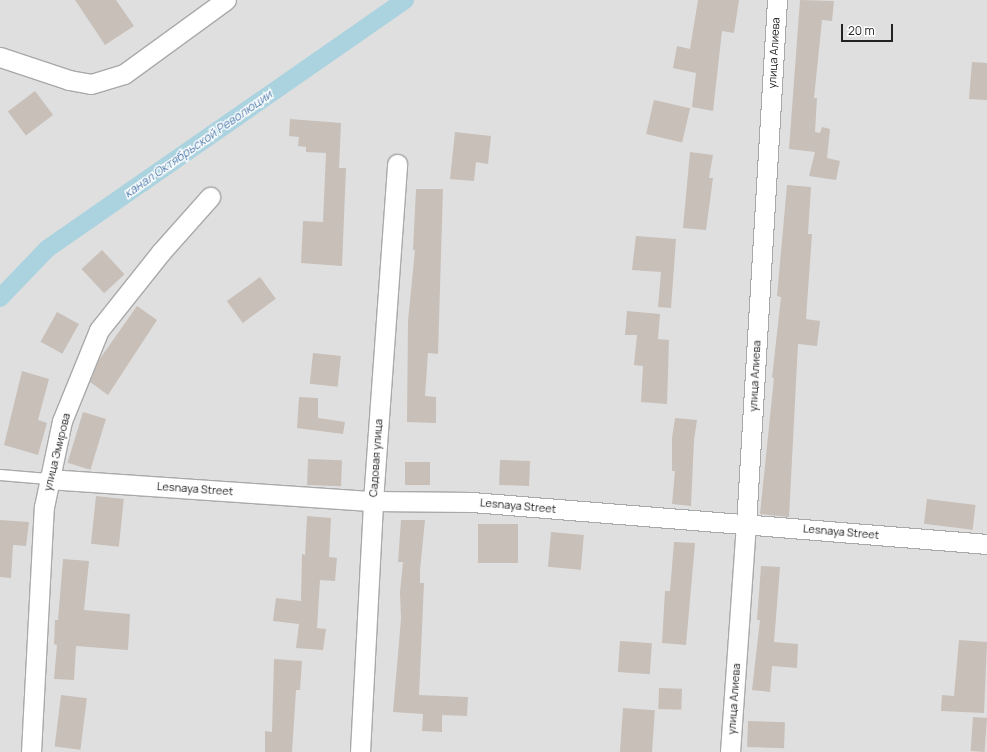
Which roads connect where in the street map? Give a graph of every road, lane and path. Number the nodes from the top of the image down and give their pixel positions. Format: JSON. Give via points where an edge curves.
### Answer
{"nodes":[{"id":1,"x":226,"y":0,"type":"edge"},
{"id":2,"x":777,"y":0,"type":"edge"},
{"id":3,"x":0,"y":57,"type":"edge"},
{"id":4,"x":397,"y":164,"type":"dead end"},
{"id":5,"x":210,"y":197,"type":"dead end"},
{"id":6,"x":0,"y":475,"type":"edge"},
{"id":7,"x":48,"y":479,"type":"junction"},
{"id":8,"x":373,"y":501,"type":"junction"},
{"id":9,"x":746,"y":525,"type":"junction"},
{"id":10,"x":987,"y":544,"type":"edge"},
{"id":11,"x":30,"y":752,"type":"edge"},
{"id":12,"x":360,"y":752,"type":"edge"},
{"id":13,"x":730,"y":752,"type":"edge"}],
"edges":[{"from":1,"to":3,"type":"street","via":[[124,74],[91,84],[69,80]]},
{"from":2,"to":9,"type":"street","name":"улица Алиева"},
{"from":4,"to":8,"type":"street","name":"Садовая улица"},
{"from":5,"to":7,"type":"street","name":"улица Эмирова","via":[[161,252],[99,330],[62,421]]},
{"from":6,"to":7,"type":"lane"},
{"from":7,"to":8,"type":"street","name":"Lesnaya Street"},
{"from":7,"to":11,"type":"street","name":"улица Эмирова","via":[[44,507]]},
{"from":8,"to":9,"type":"street","name":"Lesnaya Street","via":[[472,502]]},
{"from":8,"to":12,"type":"street","name":"Садовая улица"},
{"from":9,"to":10,"type":"street","name":"Lesnaya Street"},
{"from":9,"to":13,"type":"street","name":"улица Алиева"}]}
